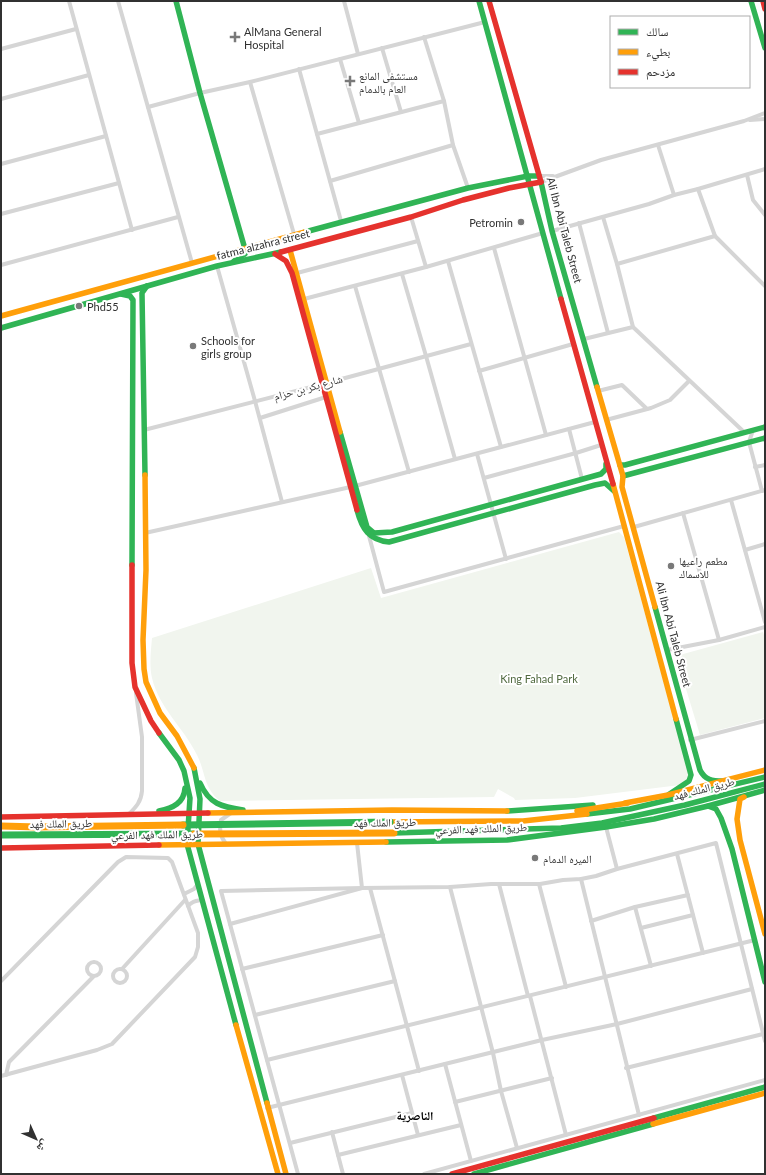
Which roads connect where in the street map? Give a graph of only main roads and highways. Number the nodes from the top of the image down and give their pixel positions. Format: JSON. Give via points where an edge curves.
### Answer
{"nodes":[{"id":1,"x":176,"y":1,"type":"edge"},
{"id":2,"x":479,"y":1,"type":"edge"},
{"id":3,"x":489,"y":1,"type":"edge"},
{"id":4,"x":751,"y":1,"type":"edge"},
{"id":5,"x":765,"y":48,"type":"edge"},
{"id":6,"x":528,"y":176,"type":"junction"},
{"id":7,"x":540,"y":179,"type":"junction"},
{"id":8,"x":530,"y":184,"type":"junction"},
{"id":9,"x":468,"y":188,"type":"junction"},
{"id":10,"x":463,"y":200,"type":"junction"},
{"id":11,"x":245,"y":249,"type":"junction"},
{"id":12,"x":290,"y":250,"type":"junction"},
{"id":13,"x":275,"y":254,"type":"junction"},
{"id":14,"x":231,"y":263,"type":"junction"},
{"id":15,"x":147,"y":286,"type":"junction"},
{"id":16,"x":121,"y":294,"type":"junction"},
{"id":17,"x":1,"y":316,"type":"edge"},
{"id":18,"x":1,"y":328,"type":"edge"},
{"id":19,"x":325,"y":383,"type":"junction"},
{"id":20,"x":765,"y":427,"type":"edge"},
{"id":21,"x":765,"y":438,"type":"edge"},
{"id":22,"x":606,"y":461,"type":"junction"},
{"id":23,"x":620,"y":465,"type":"junction"},
{"id":24,"x":623,"y":476,"type":"junction"},
{"id":25,"x":353,"y":486,"type":"junction"},
{"id":26,"x":615,"y":491,"type":"junction"},
{"id":27,"x":698,"y":766,"type":"junction"},
{"id":28,"x":690,"y":768,"type":"junction"},
{"id":29,"x":195,"y":770,"type":"junction"},
{"id":30,"x":765,"y":770,"type":"edge"},
{"id":31,"x":184,"y":771,"type":"junction"},
{"id":32,"x":765,"y":778,"type":"edge"},
{"id":33,"x":723,"y":781,"type":"junction"},
{"id":34,"x":765,"y":784,"type":"edge"},
{"id":35,"x":765,"y":790,"type":"edge"},
{"id":36,"x":749,"y":794,"type":"junction"},
{"id":37,"x":668,"y":795,"type":"junction"},
{"id":38,"x":628,"y":803,"type":"junction"},
{"id":39,"x":708,"y":806,"type":"junction"},
{"id":40,"x":659,"y":811,"type":"junction"},
{"id":41,"x":190,"y":813,"type":"junction"},
{"id":42,"x":257,"y":813,"type":"junction"},
{"id":43,"x":148,"y":814,"type":"junction"},
{"id":44,"x":200,"y":814,"type":"junction"},
{"id":45,"x":1,"y":817,"type":"edge"},
{"id":46,"x":523,"y":821,"type":"junction"},
{"id":47,"x":1,"y":826,"type":"edge"},
{"id":48,"x":606,"y":827,"type":"junction"},
{"id":49,"x":497,"y":831,"type":"junction"},
{"id":50,"x":1,"y":835,"type":"edge"},
{"id":51,"x":187,"y":844,"type":"junction"},
{"id":52,"x":198,"y":844,"type":"junction"},
{"id":53,"x":1,"y":848,"type":"edge"},
{"id":54,"x":765,"y":934,"type":"edge"},
{"id":55,"x":765,"y":982,"type":"edge"},
{"id":56,"x":765,"y":1087,"type":"edge"},
{"id":57,"x":765,"y":1094,"type":"edge"},
{"id":58,"x":278,"y":1174,"type":"edge"},
{"id":59,"x":286,"y":1174,"type":"edge"},
{"id":60,"x":452,"y":1174,"type":"edge"},
{"id":61,"x":474,"y":1174,"type":"edge"}],
"edges":[{"from":1,"to":11,"type":"main road"},
{"from":2,"to":6,"type":"main road","name":"Ali Ibn Abi Taleb Street"},
{"from":3,"to":7,"type":"main road","name":"Ali Ibn Abi Taleb Street"},
{"from":4,"to":5,"type":"main road"},
{"from":6,"to":7,"type":"main road"},
{"from":6,"to":8,"type":"main road","name":"Ali Ibn Abi Taleb Street"},
{"from":6,"to":9,"type":"main road"},
{"from":7,"to":8,"type":"main road","name":"fatma alzahra street"},
{"from":7,"to":23,"type":"main road","name":"Ali Ibn Abi Taleb Street","via":[[552,231]]},
{"from":8,"to":10,"type":"main road","name":"fatma alzahra street"},
{"from":8,"to":22,"type":"main road","name":"Ali Ibn Abi Taleb Street"},
{"from":9,"to":10,"type":"main road","via":[[470,191]]},
{"from":9,"to":11,"type":"main road"},
{"from":10,"to":12,"type":"main road","name":"fatma alzahra street"},
{"from":11,"to":14,"type":"main road","via":[[245,254]]},
{"from":11,"to":17,"type":"main road"},
{"from":12,"to":13,"type":"main road","name":"fatma alzahra street"},
{"from":12,"to":19,"type":"main road"},
{"from":13,"to":14,"type":"main road","name":"fatma alzahra street"},
{"from":13,"to":19,"type":"main road","via":[[288,261]]},
{"from":14,"to":15,"type":"main road","name":"fatma alzahra street"},
{"from":15,"to":16,"type":"main road","name":"fatma alzahra street"},
{"from":15,"to":29,"type":"main road","via":[[142,294],[146,570],[144,669],[146,682],[160,713],[177,736]]},
{"from":16,"to":18,"type":"main road","name":"fatma alzahra street"},
{"from":16,"to":31,"type":"main road","via":[[130,296],[133,300],[132,663],[135,686],[151,721],[180,760]]},
{"from":19,"to":25,"type":"main road"},
{"from":19,"to":25,"type":"main road","via":[[326,397]]},
{"from":20,"to":23,"type":"main road"},
{"from":21,"to":24,"type":"main road"},
{"from":22,"to":25,"type":"main road","via":[[606,469],[600,474],[392,532],[374,533],[367,527]]},
{"from":22,"to":26,"type":"main road","name":"Ali Ibn Abi Taleb Street"},
{"from":23,"to":24,"type":"main road","name":"Ali Ibn Abi Taleb Street"},
{"from":24,"to":27,"type":"main road","name":"Ali Ibn Abi Taleb Street","via":[[622,487]]},
{"from":25,"to":26,"type":"main road","via":[[359,519],[369,536],[389,542],[605,483]]},
{"from":26,"to":28,"type":"main road","name":"Ali Ibn Abi Taleb Street"},
{"from":27,"to":28,"type":"main road","via":[[696,776],[693,776]]},
{"from":27,"to":33,"type":"main road","name":"Ali Ibn Abi Taleb Street","via":[[706,780]]},
{"from":28,"to":37,"type":"main road","via":[[690,781]]},
{"from":29,"to":42,"type":"main road","via":[[204,792],[216,804]]},
{"from":29,"to":44,"type":"main road"},
{"from":30,"to":33,"type":"main road","name":"طريق الملك فهد الفرعي"},
{"from":31,"to":41,"type":"main road","via":[[190,798]]},
{"from":31,"to":43,"type":"main road","via":[[186,792],[183,799],[171,809]]},
{"from":32,"to":46,"type":"main road","name":"طريق الملك فهد","via":[[630,808]]},
{"from":33,"to":37,"type":"main road","name":"طريق الملك فهد الفرعي"},
{"from":34,"to":40,"type":"main road","name":"طريق الملك فهد"},
{"from":35,"to":36,"type":"main road","name":"طريق الملك فهد الفرعي"},
{"from":36,"to":39,"type":"main road","name":"طريق الملك فهد الفرعي"},
{"from":36,"to":54,"type":"main road","via":[[740,799],[737,820]]},
{"from":37,"to":38,"type":"main road","name":"طريق الملك فهد الفرعي"},
{"from":38,"to":42,"type":"main road","name":"طريق الملك فهد الفرعي","via":[[501,811]]},
{"from":38,"to":46,"type":"main road"},
{"from":39,"to":48,"type":"main road","name":"طريق الملك فهد الفرعي"},
{"from":39,"to":55,"type":"main road","via":[[716,809],[732,849]]},
{"from":40,"to":48,"type":"main road"},
{"from":40,"to":49,"type":"main road","name":"طريق الملك فهد","via":[[602,823]]},
{"from":41,"to":43,"type":"main road","name":"طريق الملك فهد الفرعي"},
{"from":41,"to":44,"type":"main road","name":"طريق الملك فهد الفرعي"},
{"from":41,"to":51,"type":"main road"},
{"from":42,"to":44,"type":"main road","name":"طريق الملك فهد الفرعي"},
{"from":43,"to":45,"type":"main road","name":"طريق الملك فهد الفرعي"},
{"from":44,"to":52,"type":"main road"},
{"from":46,"to":47,"type":"main road","name":"طريق الملك فهد","bridge":true},
{"from":48,"to":49,"type":"main road","via":[[555,833]]},
{"from":48,"to":52,"type":"main road","name":"طريق الملك فهد الفرعي","via":[[508,840]]},
{"from":49,"to":50,"type":"main road","name":"طريق الملك فهد","bridge":true},
{"from":51,"to":52,"type":"main road","name":"طريق الملك فهد الفرعي"},
{"from":51,"to":53,"type":"main road","name":"طريق الملك فهد الفرعي"},
{"from":51,"to":58,"type":"main road"},
{"from":52,"to":59,"type":"main road"},
{"from":56,"to":60,"type":"main road"},
{"from":57,"to":61,"type":"main road"}]}
